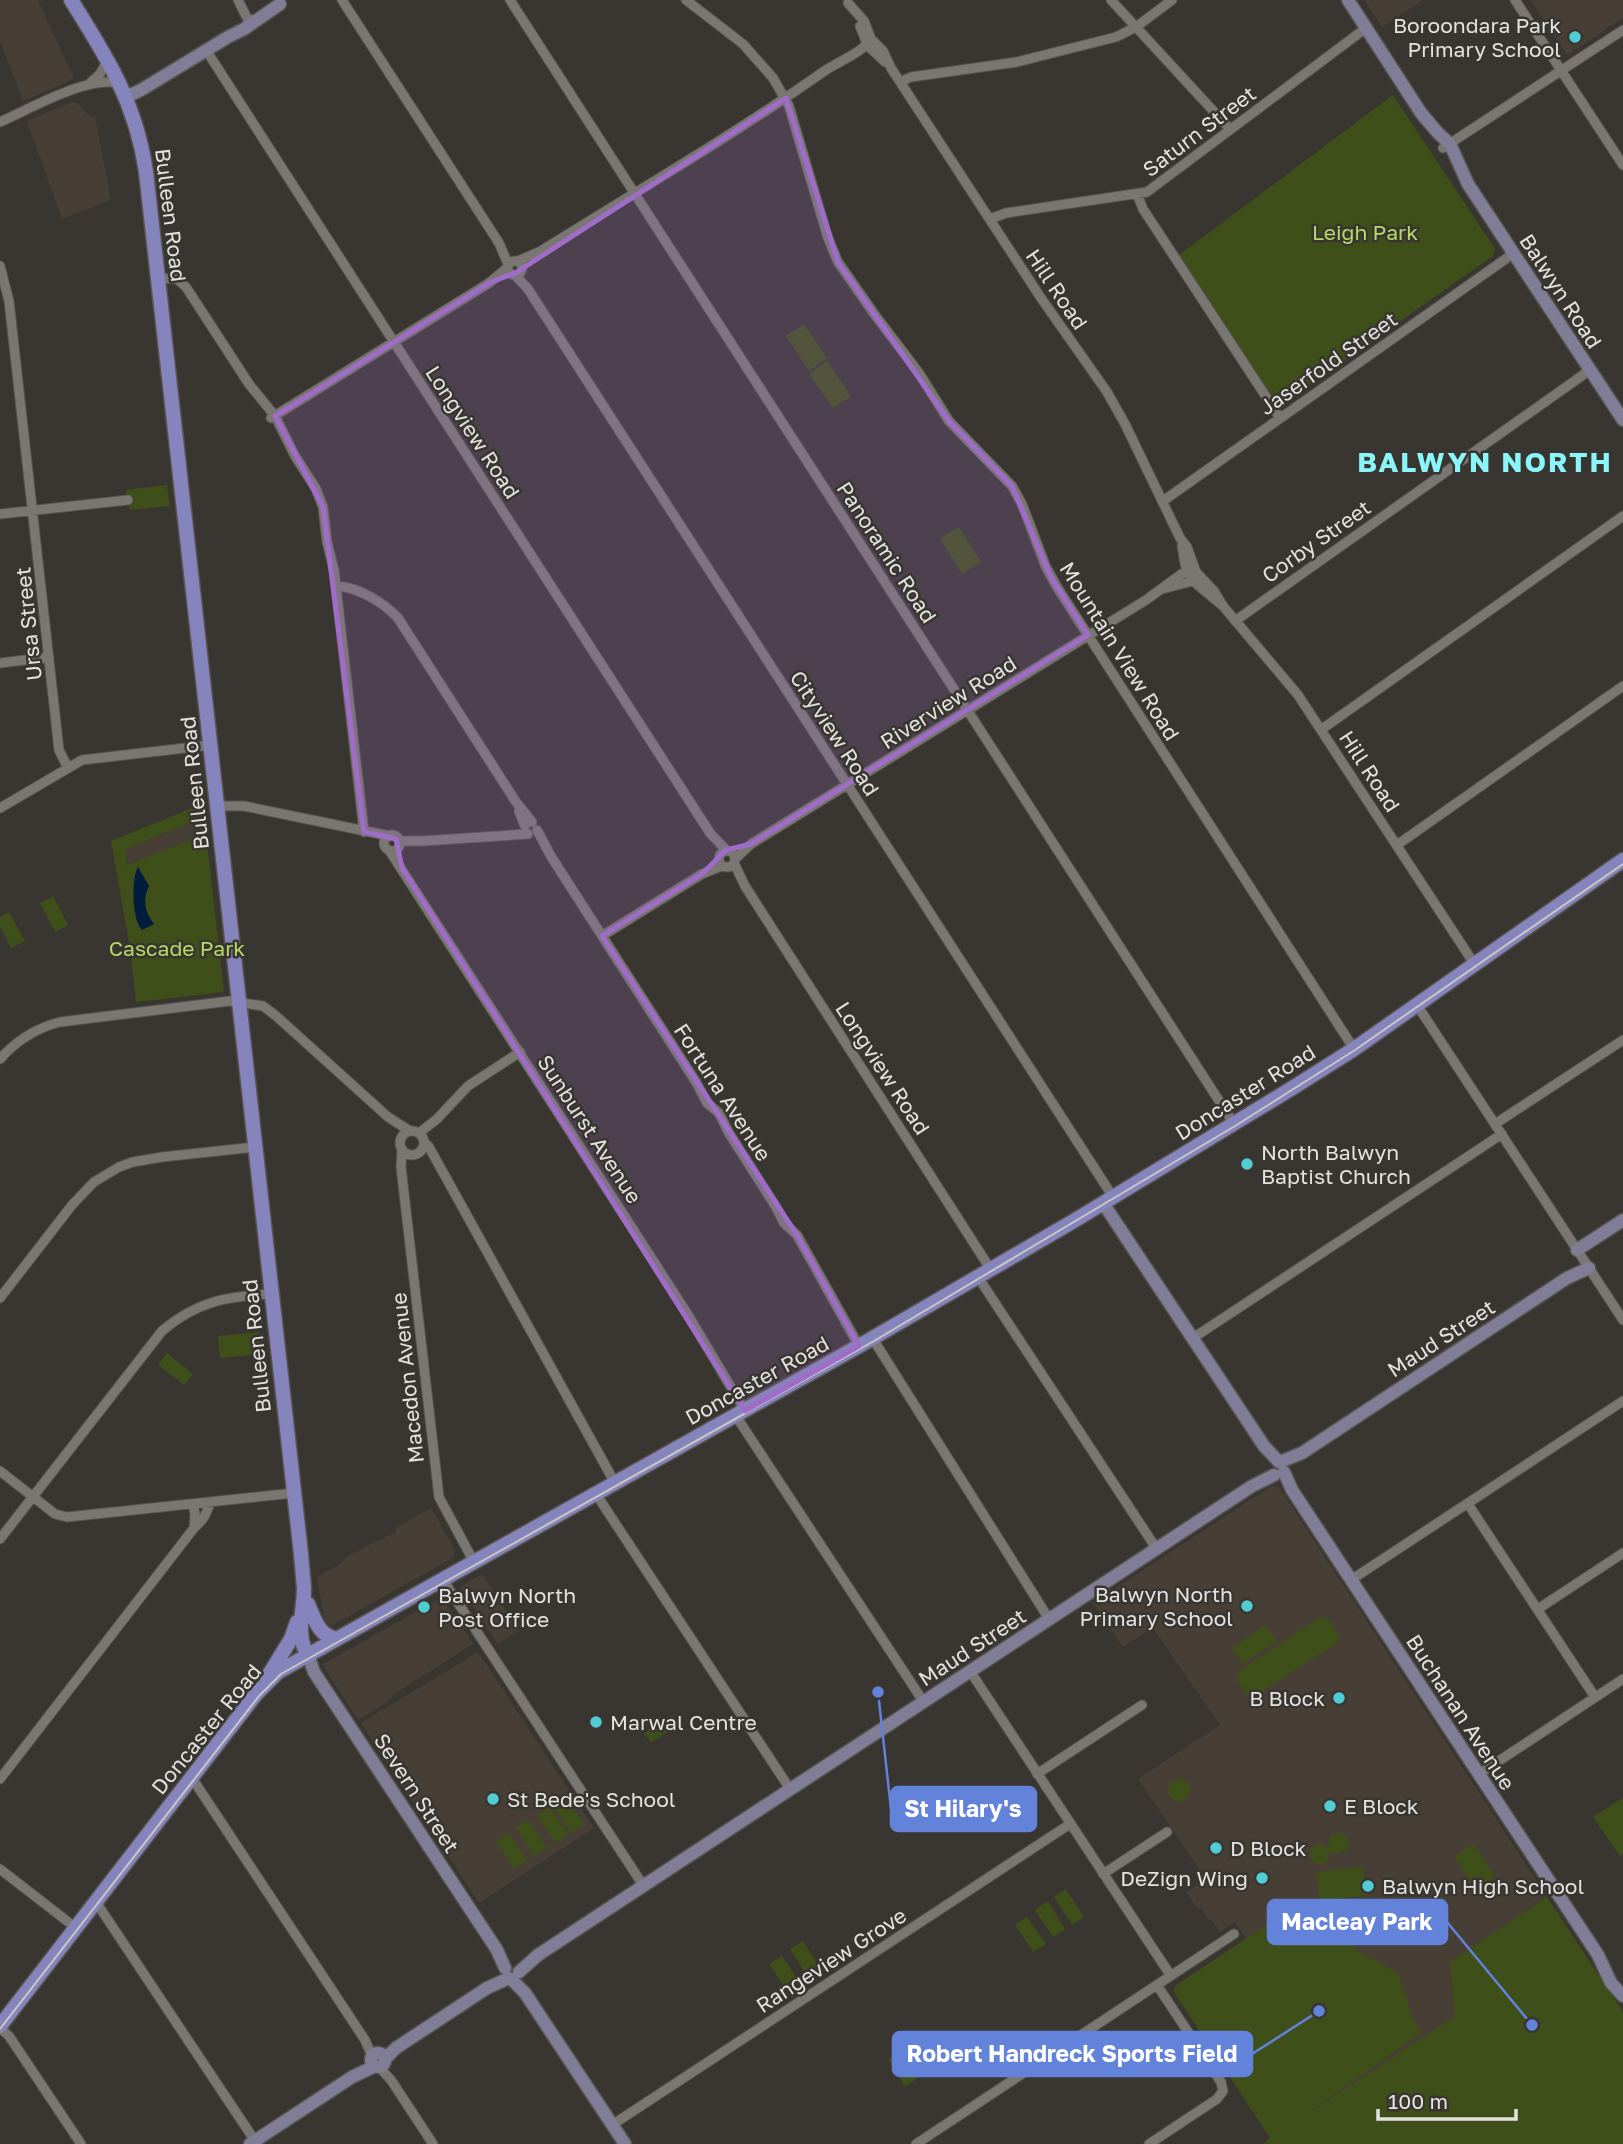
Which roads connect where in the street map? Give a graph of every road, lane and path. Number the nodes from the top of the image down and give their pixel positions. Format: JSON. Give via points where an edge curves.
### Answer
{"nodes":[{"id":1,"x":71,"y":0,"type":"edge"},
{"id":2,"x":239,"y":0,"type":"edge"},
{"id":3,"x":342,"y":0,"type":"edge"},
{"id":4,"x":510,"y":0,"type":"edge"},
{"id":5,"x":685,"y":0,"type":"edge"},
{"id":6,"x":1111,"y":0,"type":"edge"},
{"id":7,"x":1172,"y":0,"type":"edge"},
{"id":8,"x":1348,"y":0,"type":"edge"},
{"id":9,"x":1516,"y":0,"type":"edge"},
{"id":10,"x":847,"y":1,"type":"edge"},
{"id":11,"x":284,"y":2,"type":"edge"},
{"id":12,"x":251,"y":18,"type":"junction"},
{"id":13,"x":1136,"y":27,"type":"junction"},
{"id":14,"x":1366,"y":28,"type":"junction"},
{"id":15,"x":1623,"y":30,"type":"edge"},
{"id":16,"x":868,"y":41,"type":"junction"},
{"id":17,"x":206,"y":50,"type":"junction"},
{"id":18,"x":108,"y":60,"type":"junction"},
{"id":19,"x":1561,"y":71,"type":"junction"},
{"id":20,"x":900,"y":82,"type":"junction"},
{"id":21,"x":120,"y":83,"type":"junction"},
{"id":22,"x":89,"y":84,"type":"junction"},
{"id":23,"x":126,"y":97,"type":"junction"},
{"id":24,"x":786,"y":99,"type":"junction"},
{"id":25,"x":0,"y":122,"type":"edge"},
{"id":26,"x":1230,"y":129,"type":"junction"},
{"id":27,"x":1447,"y":146,"type":"junction"},
{"id":28,"x":1623,"y":165,"type":"edge"},
{"id":29,"x":635,"y":193,"type":"junction"},
{"id":30,"x":1138,"y":194,"type":"junction"},
{"id":31,"x":990,"y":219,"type":"junction"},
{"id":32,"x":1514,"y":253,"type":"junction"},
{"id":33,"x":0,"y":266,"type":"edge"},
{"id":34,"x":515,"y":268,"type":"junction"},
{"id":35,"x":158,"y":278,"type":"junction"},
{"id":36,"x":394,"y":342,"type":"junction"},
{"id":37,"x":1590,"y":370,"type":"junction"},
{"id":38,"x":272,"y":418,"type":"junction"},
{"id":39,"x":1280,"y":418,"type":"junction"},
{"id":40,"x":1623,"y":420,"type":"edge"},
{"id":41,"x":128,"y":500,"type":"dead end"},
{"id":42,"x":1163,"y":501,"type":"junction"},
{"id":43,"x":32,"y":511,"type":"junction"},
{"id":44,"x":0,"y":514,"type":"edge"},
{"id":45,"x":1623,"y":516,"type":"edge"},
{"id":46,"x":1192,"y":575,"type":"junction"},
{"id":47,"x":336,"y":586,"type":"junction"},
{"id":48,"x":1235,"y":621,"type":"junction"},
{"id":49,"x":1088,"y":635,"type":"junction"},
{"id":50,"x":49,"y":657,"type":"junction"},
{"id":51,"x":0,"y":663,"type":"edge"},
{"id":52,"x":1623,"y":686,"type":"edge"},
{"id":53,"x":967,"y":710,"type":"junction"},
{"id":54,"x":1321,"y":729,"type":"junction"},
{"id":55,"x":211,"y":745,"type":"junction"},
{"id":56,"x":68,"y":768,"type":"junction"},
{"id":57,"x":847,"y":784,"type":"junction"},
{"id":58,"x":218,"y":806,"type":"junction"},
{"id":59,"x":0,"y":808,"type":"edge"},
{"id":60,"x":530,"y":829,"type":"junction"},
{"id":61,"x":364,"y":832,"type":"junction"},
{"id":62,"x":393,"y":844,"type":"junction"},
{"id":63,"x":1397,"y":845,"type":"junction"},
{"id":64,"x":727,"y":859,"type":"junction"},
{"id":65,"x":1623,"y":860,"type":"edge"},
{"id":66,"x":602,"y":936,"type":"junction"},
{"id":67,"x":1475,"y":965,"type":"junction"},
{"id":68,"x":240,"y":1003,"type":"junction"},
{"id":69,"x":1417,"y":1005,"type":"junction"},
{"id":70,"x":1623,"y":1040,"type":"edge"},
{"id":71,"x":1354,"y":1049,"type":"junction"},
{"id":72,"x":520,"y":1052,"type":"junction"},
{"id":73,"x":0,"y":1059,"type":"edge"},
{"id":74,"x":388,"y":1117,"type":"junction"},
{"id":75,"x":1234,"y":1124,"type":"junction"},
{"id":76,"x":1495,"y":1124,"type":"junction"},
{"id":77,"x":1502,"y":1134,"type":"junction"},
{"id":78,"x":419,"y":1140,"type":"junction"},
{"id":79,"x":255,"y":1147,"type":"junction"},
{"id":80,"x":404,"y":1149,"type":"junction"},
{"id":81,"x":1108,"y":1200,"type":"junction"},
{"id":82,"x":1623,"y":1220,"type":"edge"},
{"id":83,"x":1577,"y":1250,"type":"junction"},
{"id":84,"x":1587,"y":1265,"type":"junction"},
{"id":85,"x":991,"y":1269,"type":"junction"},
{"id":86,"x":978,"y":1278,"type":"junction"},
{"id":87,"x":272,"y":1294,"type":"junction"},
{"id":88,"x":0,"y":1298,"type":"edge"},
{"id":89,"x":1623,"y":1320,"type":"edge"},
{"id":90,"x":1193,"y":1338,"type":"junction"},
{"id":91,"x":873,"y":1339,"type":"junction"},
{"id":92,"x":859,"y":1346,"type":"junction"},
{"id":93,"x":1623,"y":1401,"type":"edge"},
{"id":94,"x":740,"y":1413,"type":"junction"},
{"id":95,"x":1278,"y":1469,"type":"junction"},
{"id":96,"x":0,"y":1471,"type":"edge"},
{"id":97,"x":615,"y":1483,"type":"junction"},
{"id":98,"x":294,"y":1493,"type":"junction"},
{"id":99,"x":596,"y":1494,"type":"junction"},
{"id":100,"x":33,"y":1496,"type":"junction"},
{"id":101,"x":210,"y":1502,"type":"junction"},
{"id":102,"x":193,"y":1504,"type":"junction"},
{"id":103,"x":1468,"y":1504,"type":"junction"},
{"id":104,"x":194,"y":1528,"type":"junction"},
{"id":105,"x":0,"y":1539,"type":"edge"},
{"id":106,"x":1156,"y":1548,"type":"junction"},
{"id":107,"x":1623,"y":1553,"type":"edge"},
{"id":108,"x":474,"y":1562,"type":"junction"},
{"id":109,"x":443,"y":1580,"type":"junction"},
{"id":110,"x":1351,"y":1580,"type":"junction"},
{"id":111,"x":306,"y":1599,"type":"junction"},
{"id":112,"x":1538,"y":1609,"type":"junction"},
{"id":113,"x":1049,"y":1619,"type":"junction"},
{"id":114,"x":337,"y":1639,"type":"junction"},
{"id":115,"x":308,"y":1655,"type":"junction"},
{"id":116,"x":970,"y":1671,"type":"junction"},
{"id":117,"x":1623,"y":1679,"type":"edge"},
{"id":118,"x":256,"y":1694,"type":"junction"},
{"id":119,"x":1595,"y":1697,"type":"junction"},
{"id":120,"x":923,"y":1702,"type":"junction"},
{"id":121,"x":1142,"y":1705,"type":"dead end"},
{"id":122,"x":1037,"y":1774,"type":"junction"},
{"id":123,"x":1479,"y":1774,"type":"junction"},
{"id":124,"x":192,"y":1778,"type":"junction"},
{"id":125,"x":0,"y":1779,"type":"edge"},
{"id":126,"x":790,"y":1789,"type":"junction"},
{"id":127,"x":1070,"y":1824,"type":"junction"},
{"id":128,"x":1167,"y":1832,"type":"dead end"},
{"id":129,"x":0,"y":1870,"type":"edge"},
{"id":130,"x":1103,"y":1874,"type":"junction"},
{"id":131,"x":643,"y":1885,"type":"junction"},
{"id":132,"x":96,"y":1902,"type":"junction"},
{"id":133,"x":76,"y":1928,"type":"junction"},
{"id":134,"x":1234,"y":1934,"type":"dead end"},
{"id":135,"x":1598,"y":1955,"type":"junction"},
{"id":136,"x":511,"y":1971,"type":"junction"},
{"id":137,"x":1171,"y":1976,"type":"junction"},
{"id":138,"x":1157,"y":1985,"type":"junction"},
{"id":139,"x":1623,"y":1991,"type":"edge"},
{"id":140,"x":1623,"y":1996,"type":"edge"},
{"id":141,"x":0,"y":2027,"type":"edge"},
{"id":142,"x":378,"y":2059,"type":"junction"},
{"id":143,"x":612,"y":2125,"type":"junction"},
{"id":144,"x":254,"y":2143,"type":"edge"},
{"id":145,"x":81,"y":2144,"type":"edge"},
{"id":146,"x":433,"y":2144,"type":"edge"},
{"id":147,"x":625,"y":2144,"type":"edge"},
{"id":148,"x":916,"y":2144,"type":"edge"},
{"id":149,"x":1149,"y":2144,"type":"edge"}],
"edges":[{"from":1,"to":18,"type":"main road","name":"Bulleen Road"},
{"from":2,"to":12,"type":"street"},
{"from":3,"to":34,"type":"street","name":"Cityview Road"},
{"from":4,"to":29,"type":"street","name":"Panoramic Road"},
{"from":5,"to":24,"type":"street","name":"Mountain View Road","via":[[732,34],[759,61]]},
{"from":6,"to":13,"type":"street"},
{"from":7,"to":13,"type":"street"},
{"from":8,"to":14,"type":"street","name":"Balwyn Road"},
{"from":9,"to":19,"type":"street"},
{"from":10,"to":16,"type":"street","name":"Hill Road","via":[[864,21]]},
{"from":11,"to":12,"type":"street"},
{"from":12,"to":17,"type":"street"},
{"from":13,"to":20,"type":"street","via":[[1116,37],[1033,58]]},
{"from":13,"to":26,"type":"street"},
{"from":14,"to":26,"type":"street","name":"Saturn Street"},
{"from":14,"to":27,"type":"street","name":"Balwyn Road","via":[[1421,113],[1429,134]]},
{"from":15,"to":19,"type":"street"},
{"from":16,"to":20,"type":"street","name":"Hill Road","via":[[883,51]]},
{"from":16,"to":24,"type":"street"},
{"from":17,"to":23,"type":"street"},
{"from":17,"to":36,"type":"street","name":"Longview Road"},
{"from":18,"to":21,"type":"main road","name":"Bulleen Road"},
{"from":18,"to":22,"type":"street"},
{"from":19,"to":27,"type":"street"},
{"from":19,"to":28,"type":"street"},
{"from":20,"to":31,"type":"street","name":"Hill Road"},
{"from":21,"to":22,"type":"street"},
{"from":21,"to":23,"type":"main road","name":"Bulleen Road"},
{"from":22,"to":25,"type":"street"},
{"from":23,"to":35,"type":"main road","name":"Bulleen Road","via":[[143,153]]},
{"from":24,"to":29,"type":"street"},
{"from":24,"to":49,"type":"street","name":"Mountain View Road","via":[[838,262],[949,421],[1012,486],[1051,577]]},
{"from":26,"to":30,"type":"street","name":"Saturn Street"},
{"from":27,"to":32,"type":"street","name":"Balwyn Road","via":[[1451,168],[1468,184]]},
{"from":29,"to":34,"type":"street"},
{"from":29,"to":53,"type":"street","name":"Panoramic Road"},
{"from":30,"to":31,"type":"street","name":"Saturn Street","via":[[1006,212]]},
{"from":30,"to":39,"type":"street","via":[[1143,209]]},
{"from":31,"to":42,"type":"street","name":"Hill Road","via":[[1112,401]]},
{"from":32,"to":37,"type":"street","name":"Balwyn Road"},
{"from":32,"to":39,"type":"street","name":"Jaserfold Street"},
{"from":33,"to":43,"type":"street","name":"Ursa Street","via":[[9,301]]},
{"from":34,"to":36,"type":"street"},
{"from":34,"to":57,"type":"street","name":"Cityview Road"},
{"from":35,"to":38,"type":"street","via":[[183,283],[257,403]]},
{"from":35,"to":55,"type":"main road","name":"Bulleen Road"},
{"from":36,"to":38,"type":"street"},
{"from":36,"to":64,"type":"street","name":"Longview Road"},
{"from":37,"to":40,"type":"street","name":"Balwyn Road"},
{"from":37,"to":48,"type":"street","name":"Corby Street"},
{"from":38,"to":47,"type":"street","via":[[280,439],[321,501]]},
{"from":39,"to":42,"type":"street","name":"Jaserfold Street"},
{"from":41,"to":43,"type":"street"},
{"from":42,"to":46,"type":"street","name":"Hill Road","via":[[1186,547]]},
{"from":43,"to":44,"type":"street"},
{"from":43,"to":50,"type":"street","name":"Ursa Street"},
{"from":45,"to":54,"type":"street"},
{"from":46,"to":48,"type":"street","name":"Hill Road","via":[[1214,591]]},
{"from":46,"to":49,"type":"street","name":"Riverview Road"},
{"from":47,"to":60,"type":"street","name":"Fortuna Avenue","via":[[361,592],[398,618]]},
{"from":47,"to":61,"type":"street"},
{"from":48,"to":54,"type":"street","name":"Hill Road"},
{"from":49,"to":53,"type":"street","name":"Riverview Road"},
{"from":49,"to":71,"type":"street","name":"Mountain View Road"},
{"from":50,"to":51,"type":"street"},
{"from":50,"to":56,"type":"street","name":"Ursa Street","via":[[60,755]]},
{"from":52,"to":63,"type":"street"},
{"from":53,"to":57,"type":"street","name":"Riverview Road"},
{"from":53,"to":75,"type":"street","name":"Panoramic Road"},
{"from":54,"to":63,"type":"street","name":"Hill Road"},
{"from":55,"to":56,"type":"street","via":[[89,759]]},
{"from":55,"to":58,"type":"main road","name":"Bulleen Road"},
{"from":56,"to":59,"type":"street"},
{"from":57,"to":64,"type":"street","name":"Riverview Road"},
{"from":57,"to":81,"type":"street","name":"Cityview Road"},
{"from":58,"to":61,"type":"street","via":[[244,806]]},
{"from":58,"to":68,"type":"main road","name":"Bulleen Road"},
{"from":60,"to":62,"type":"street"},
{"from":60,"to":66,"type":"street","name":"Fortuna Avenue"},
{"from":61,"to":62,"type":"street"},
{"from":62,"to":72,"type":"street","name":"Sunburst Avenue","via":[[402,868]]},
{"from":63,"to":67,"type":"street","name":"Hill Road"},
{"from":64,"to":66,"type":"street","name":"Riverview Road"},
{"from":64,"to":85,"type":"street","name":"Longview Road"},
{"from":65,"to":67,"type":"main road","name":"Doncaster Road"},
{"from":66,"to":92,"type":"street","name":"Fortuna Avenue","via":[[784,1223],[797,1236]]},
{"from":67,"to":69,"type":"main road","name":"Doncaster Road"},
{"from":68,"to":73,"type":"street","name":"Macedon Avenue","via":[[60,1022],[34,1031]]},
{"from":68,"to":74,"type":"street","name":"Macedon Avenue","via":[[269,1010]]},
{"from":68,"to":79,"type":"main road","name":"Bulleen Road"},
{"from":69,"to":71,"type":"main road","name":"Doncaster Road"},
{"from":69,"to":76,"type":"street"},
{"from":70,"to":76,"type":"street"},
{"from":71,"to":75,"type":"main road","name":"Doncaster Road"},
{"from":72,"to":78,"type":"street","via":[[468,1086]]},
{"from":72,"to":94,"type":"street","name":"Sunburst Avenue","via":[[688,1315]]},
{"from":74,"to":78,"type":"street","name":"Macedon Avenue"},
{"from":74,"to":80,"type":"street","name":"Macedon Avenue"},
{"from":75,"to":81,"type":"main road","name":"Doncaster Road"},
{"from":76,"to":77,"type":"street"},
{"from":77,"to":83,"type":"street"},
{"from":77,"to":90,"type":"street"},
{"from":78,"to":80,"type":"street","via":[[416,1155]]},
{"from":78,"to":80,"type":"street","via":[[403,1134]]},
{"from":78,"to":97,"type":"street","via":[[429,1147]]},
{"from":79,"to":87,"type":"main road","name":"Bulleen Road"},
{"from":79,"to":88,"type":"street","via":[[146,1159],[105,1174],[72,1205]]},
{"from":80,"to":108,"type":"street","name":"Macedon Avenue","via":[[403,1181],[439,1497]]},
{"from":81,"to":85,"type":"main road","name":"Doncaster Road"},
{"from":81,"to":90,"type":"street","name":"Buchanan Avenue"},
{"from":82,"to":83,"type":"street"},
{"from":83,"to":84,"type":"street"},
{"from":84,"to":89,"type":"street"},
{"from":84,"to":95,"type":"street","name":"Maud Street"},
{"from":85,"to":86,"type":"main road","name":"Doncaster Road"},
{"from":86,"to":91,"type":"main road","name":"Doncaster Road"},
{"from":86,"to":106,"type":"street"},
{"from":87,"to":98,"type":"main road","name":"Bulleen Road"},
{"from":87,"to":100,"type":"street","via":[[212,1301],[173,1322]]},
{"from":90,"to":95,"type":"street","name":"Buchanan Avenue"},
{"from":91,"to":92,"type":"main road","name":"Doncaster Road"},
{"from":91,"to":113,"type":"street"},
{"from":92,"to":94,"type":"main road","name":"Doncaster Road"},
{"from":93,"to":103,"type":"street"},
{"from":94,"to":97,"type":"main road","name":"Doncaster Road"},
{"from":94,"to":120,"type":"street","name":"Sunburst Avenue"},
{"from":95,"to":106,"type":"street","name":"Maud Street"},
{"from":95,"to":110,"type":"street","name":"Buchanan Avenue"},
{"from":96,"to":100,"type":"street"},
{"from":97,"to":99,"type":"main road","name":"Doncaster Road"},
{"from":98,"to":101,"type":"street"},
{"from":98,"to":111,"type":"main road","name":"Bulleen Road"},
{"from":99,"to":108,"type":"main road","name":"Doncaster Road"},
{"from":99,"to":126,"type":"street"},
{"from":100,"to":102,"type":"street","via":[[55,1514],[67,1517]]},
{"from":100,"to":105,"type":"street"},
{"from":101,"to":102,"type":"street"},
{"from":101,"to":104,"type":"street","via":[[207,1515]]},
{"from":102,"to":104,"type":"street"},
{"from":103,"to":110,"type":"street"},
{"from":103,"to":112,"type":"street"},
{"from":104,"to":125,"type":"street"},
{"from":106,"to":113,"type":"street","name":"Maud Street"},
{"from":107,"to":112,"type":"street"},
{"from":108,"to":109,"type":"main road","name":"Doncaster Road"},
{"from":109,"to":114,"type":"main road","name":"Doncaster Road"},
{"from":109,"to":131,"type":"street"},
{"from":110,"to":123,"type":"street","name":"Buchanan Avenue"},
{"from":111,"to":114,"type":"main road","via":[[319,1629]]},
{"from":111,"to":115,"type":"main road","name":"Bulleen Road","via":[[301,1635]]},
{"from":111,"to":118,"type":"main road","via":[[292,1637]]},
{"from":112,"to":119,"type":"street"},
{"from":113,"to":116,"type":"street","name":"Maud Street"},
{"from":114,"to":115,"type":"main road","name":"Doncaster Road"},
{"from":115,"to":118,"type":"main road","name":"Doncaster Road","via":[[274,1675]]},
{"from":115,"to":136,"type":"street","name":"Severn Street","via":[[312,1669]]},
{"from":116,"to":120,"type":"street","name":"Maud Street"},
{"from":116,"to":122,"type":"street"},
{"from":117,"to":119,"type":"street"},
{"from":118,"to":124,"type":"main road","name":"Doncaster Road"},
{"from":119,"to":123,"type":"street"},
{"from":120,"to":126,"type":"street","name":"Maud Street"},
{"from":121,"to":122,"type":"street"},
{"from":122,"to":127,"type":"street"},
{"from":123,"to":135,"type":"street","name":"Buchanan Avenue"},
{"from":124,"to":132,"type":"main road","name":"Doncaster Road"},
{"from":124,"to":142,"type":"street"},
{"from":126,"to":131,"type":"street","name":"Maud Street"},
{"from":127,"to":130,"type":"street"},
{"from":127,"to":143,"type":"street","name":"Rangeview Grove"},
{"from":128,"to":130,"type":"street"},
{"from":129,"to":133,"type":"street"},
{"from":130,"to":137,"type":"street"},
{"from":131,"to":136,"type":"street","name":"Maud Street"},
{"from":132,"to":133,"type":"main road","name":"Doncaster Road"},
{"from":132,"to":144,"type":"street"},
{"from":133,"to":141,"type":"main road","name":"Doncaster Road"},
{"from":134,"to":137,"type":"street"},
{"from":135,"to":139,"type":"street","name":"Buchanan Avenue"},
{"from":135,"to":140,"type":"street","name":"Buchanan Avenue"},
{"from":136,"to":142,"type":"street","name":"Maud Street"},
{"from":136,"to":143,"type":"street","name":"Severn Street"},
{"from":137,"to":138,"type":"street"},
{"from":138,"to":148,"type":"street"},
{"from":138,"to":149,"type":"street","via":[[1223,2091]]},
{"from":141,"to":145,"type":"street"},
{"from":142,"to":144,"type":"street","name":"Maud Street"},
{"from":142,"to":146,"type":"street"},
{"from":143,"to":147,"type":"street","name":"Severn Street"}]}
